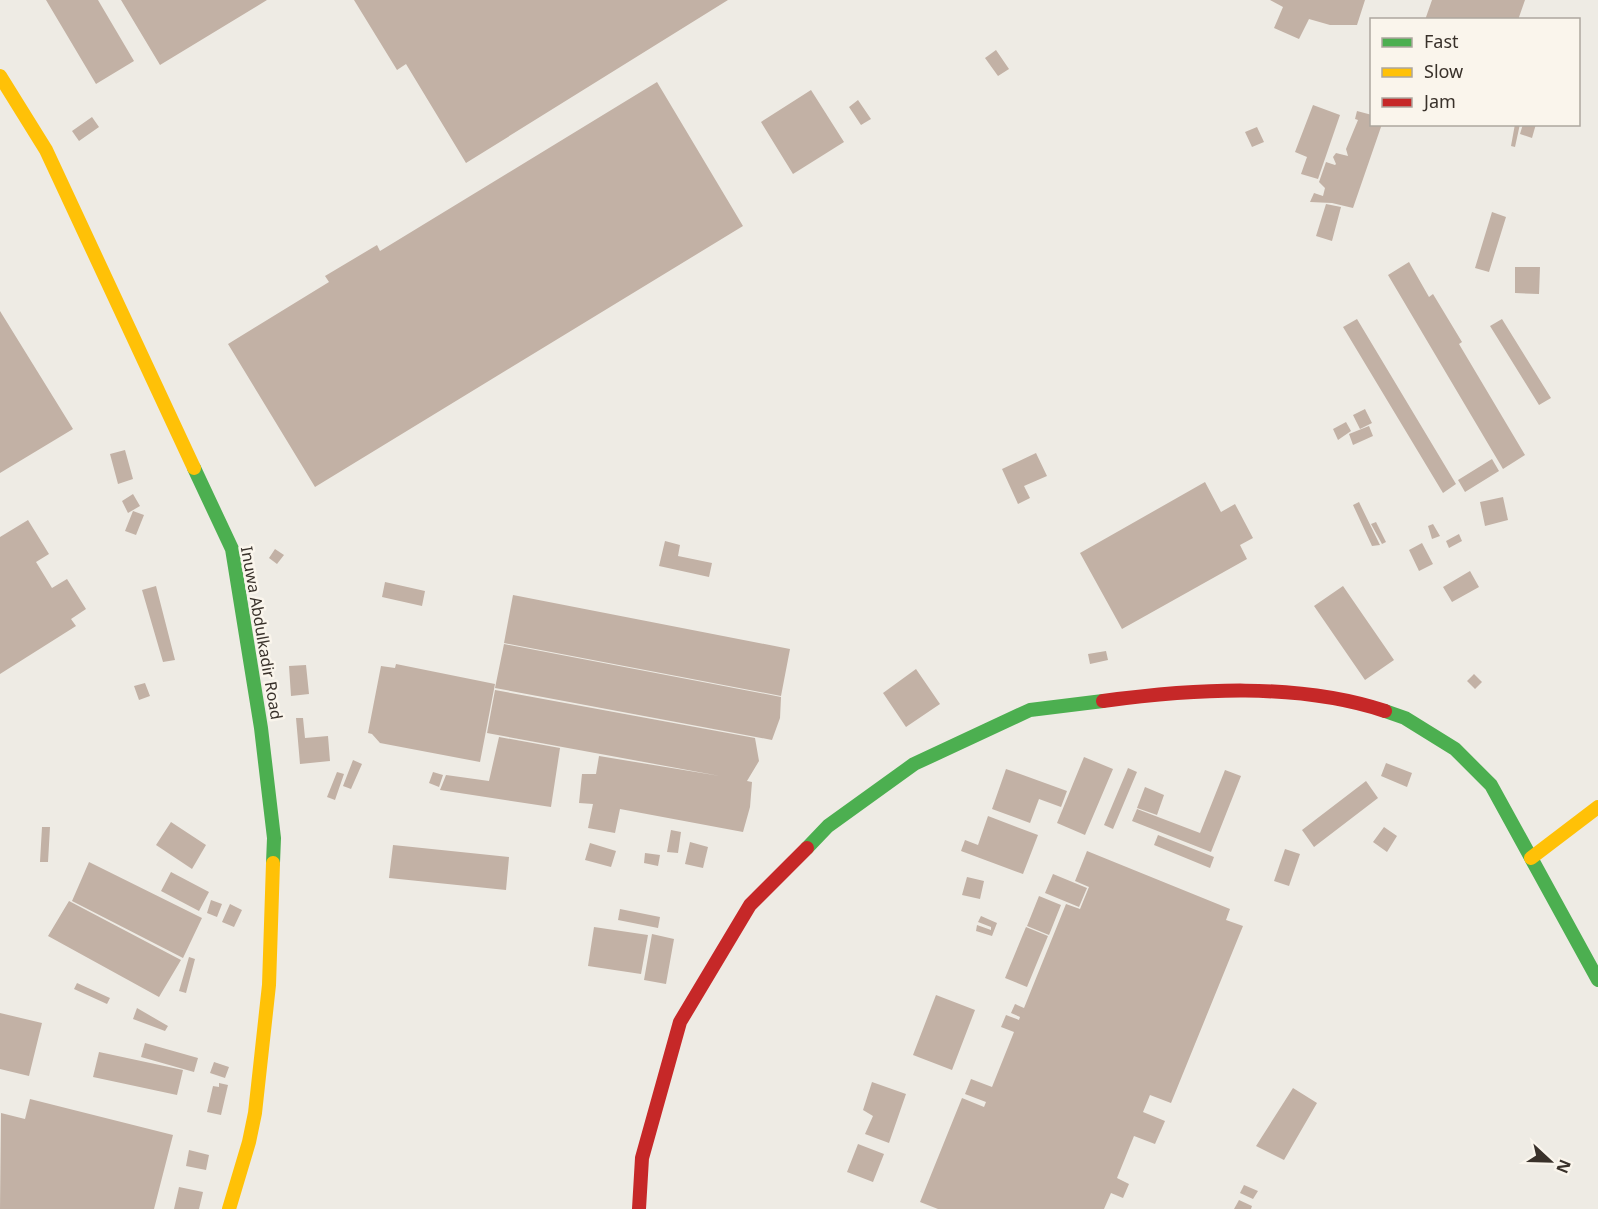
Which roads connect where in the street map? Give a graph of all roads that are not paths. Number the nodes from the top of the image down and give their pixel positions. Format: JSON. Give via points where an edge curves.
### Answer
{"nodes":[{"id":1,"x":0,"y":76,"type":"edge"},
{"id":2,"x":1598,"y":807,"type":"edge"},
{"id":3,"x":1531,"y":858,"type":"junction"},
{"id":4,"x":1598,"y":980,"type":"edge"},
{"id":5,"x":229,"y":1209,"type":"edge"},
{"id":6,"x":639,"y":1209,"type":"edge"}],
"edges":[{"from":1,"to":5,"type":"main road","name":"Inuwa Abdulkadir Road","via":[[46,150],[232,549],[274,838],[270,985],[255,1113]]},
{"from":2,"to":3,"type":"main road"},
{"from":3,"to":4,"type":"main road"},
{"from":3,"to":6,"type":"main road","via":[[1491,785],[1455,749],[1405,718],[1360,703],[1314,695],[1227,691],[1161,693],[1030,710],[914,764],[828,826],[750,905],[681,1022],[642,1158]]}]}
